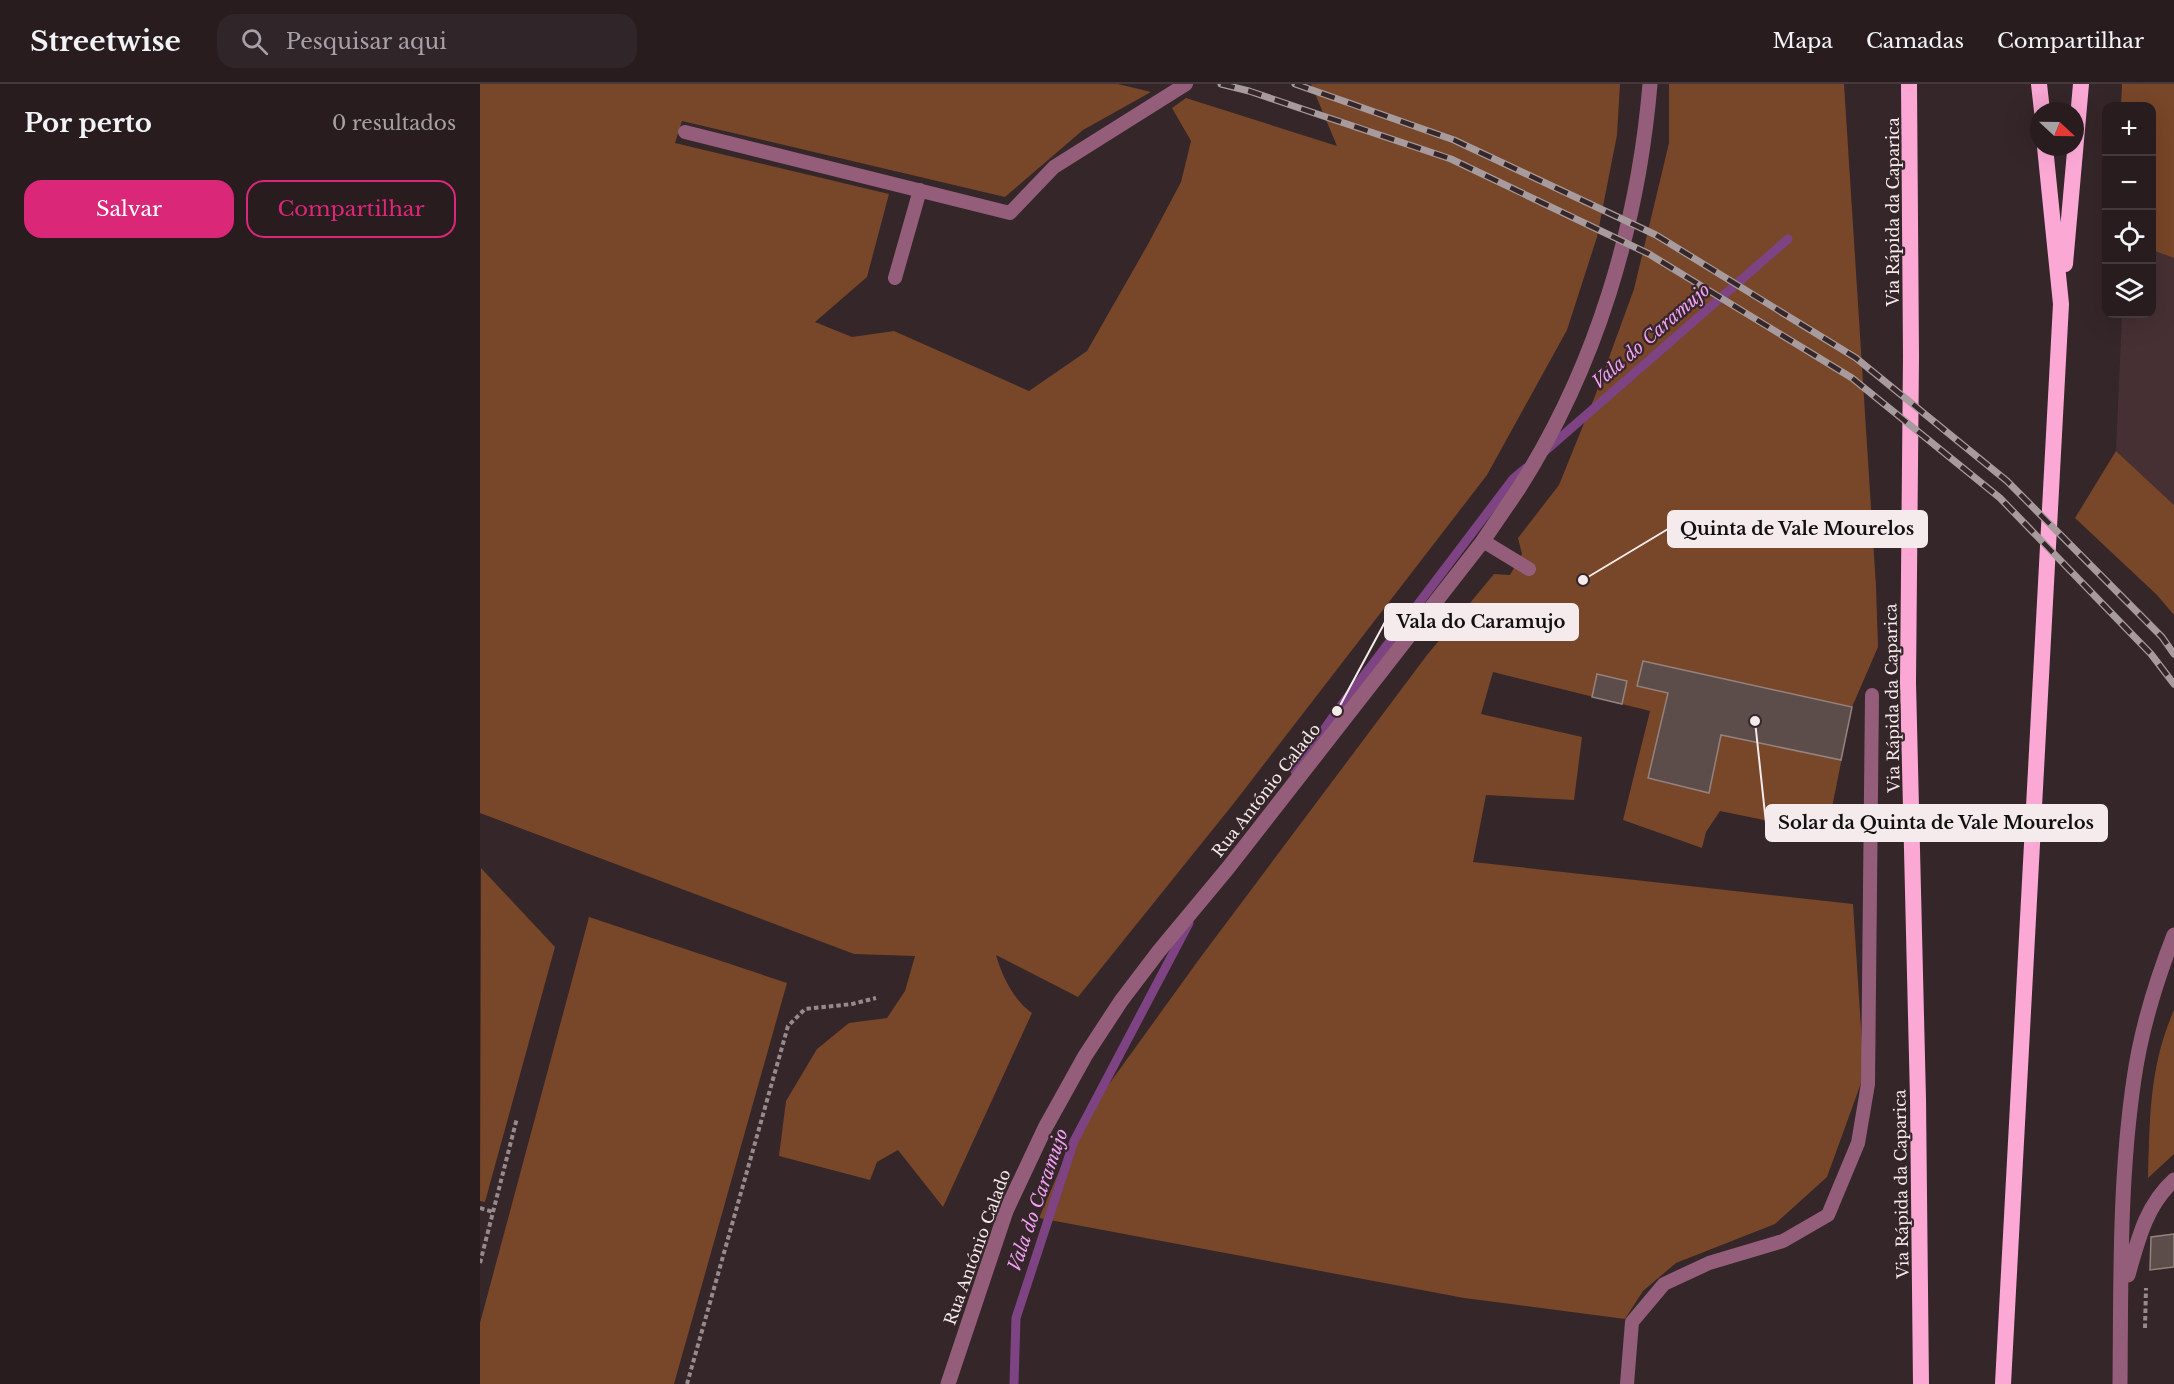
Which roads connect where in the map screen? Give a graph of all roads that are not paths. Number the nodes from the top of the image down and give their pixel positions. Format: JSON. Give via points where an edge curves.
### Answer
{"nodes":[{"id":1,"x":1186,"y":84,"type":"edge"},
{"id":2,"x":1650,"y":84,"type":"edge"},
{"id":3,"x":1900,"y":84,"type":"edge"},
{"id":4,"x":1909,"y":84,"type":"edge"},
{"id":5,"x":2039,"y":84,"type":"edge"},
{"id":6,"x":2081,"y":84,"type":"edge"},
{"id":7,"x":2041,"y":102,"type":"edge"},
{"id":8,"x":1910,"y":116,"type":"junction"},
{"id":9,"x":685,"y":132,"type":"dead end"},
{"id":10,"x":2046,"y":156,"type":"edge"},
{"id":11,"x":920,"y":190,"type":"junction"},
{"id":12,"x":896,"y":278,"type":"dead end"},
{"id":13,"x":2061,"y":304,"type":"junction"},
{"id":14,"x":1483,"y":541,"type":"junction"},
{"id":15,"x":1529,"y":569,"type":"dead end"},
{"id":16,"x":1872,"y":695,"type":"dead end"},
{"id":17,"x":2174,"y":935,"type":"edge"},
{"id":18,"x":2174,"y":1180,"type":"edge"},
{"id":19,"x":2121,"y":1299,"type":"junction"},
{"id":20,"x":948,"y":1384,"type":"edge"},
{"id":21,"x":1627,"y":1384,"type":"edge"},
{"id":22,"x":1921,"y":1384,"type":"edge"},
{"id":23,"x":2003,"y":1384,"type":"edge"},
{"id":24,"x":2120,"y":1384,"type":"edge"}],
"edges":[{"from":1,"to":11,"type":"lane","via":[[1054,167],[1010,213]]},
{"from":2,"to":14,"type":"street","name":"Rua António Calado","via":[[1633,207],[1600,321],[1565,404],[1520,487]]},
{"from":3,"to":8,"type":"highway"},
{"from":4,"to":8,"type":"highway","name":"Via Rápida da Caparica"},
{"from":5,"to":7,"type":"highway"},
{"from":6,"to":13,"type":"highway"},
{"from":8,"to":22,"type":"highway","name":"Via Rápida da Caparica","via":[[1908,682]]},
{"from":9,"to":11,"type":"lane"},
{"from":10,"to":13,"type":"highway"},
{"from":11,"to":12,"type":"lane"},
{"from":13,"to":23,"type":"highway"},
{"from":14,"to":15,"type":"lane"},
{"from":14,"to":20,"type":"street","name":"Rua António Calado","via":[[1228,868],[1152,959],[1085,1056],[1006,1211]]},
{"from":16,"to":21,"type":"lane","via":[[1868,1084],[1857,1143],[1828,1215],[1783,1241],[1709,1263],[1664,1284],[1632,1322]]},
{"from":17,"to":19,"type":"street","via":[[2146,1022],[2134,1078],[2126,1146]]},
{"from":18,"to":19,"type":"street","via":[[2156,1199],[2141,1228]]},
{"from":19,"to":24,"type":"street"}]}
